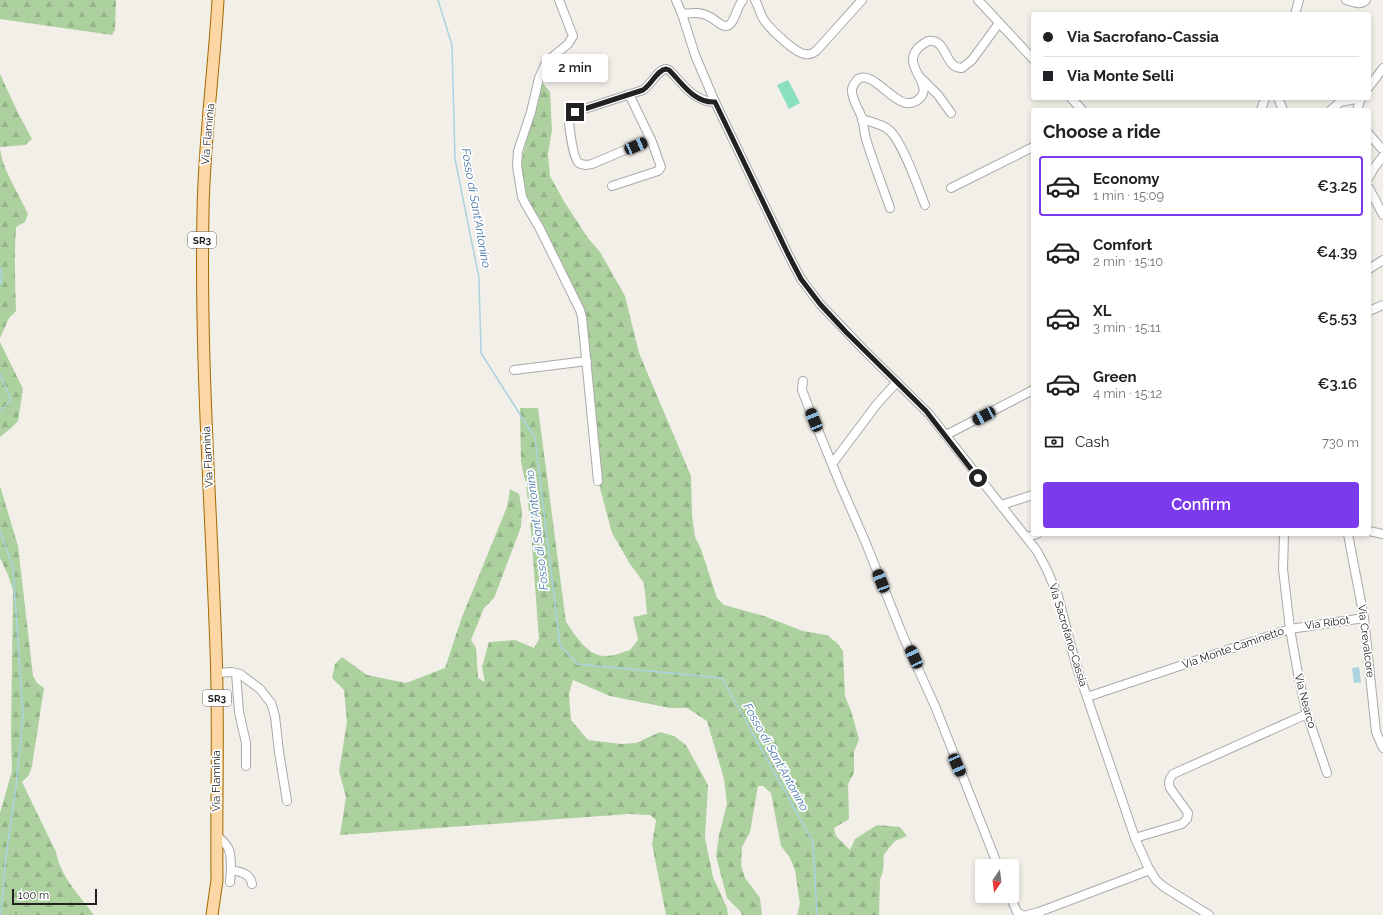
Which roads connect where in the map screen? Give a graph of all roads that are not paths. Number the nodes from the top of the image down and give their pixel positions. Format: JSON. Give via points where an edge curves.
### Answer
{"nodes":[{"id":1,"x":218,"y":0,"type":"edge"},
{"id":2,"x":559,"y":0,"type":"edge"},
{"id":3,"x":676,"y":0,"type":"edge"},
{"id":4,"x":743,"y":0,"type":"edge"},
{"id":5,"x":755,"y":0,"type":"edge"},
{"id":6,"x":862,"y":0,"type":"edge"},
{"id":7,"x":978,"y":0,"type":"edge"},
{"id":8,"x":1299,"y":0,"type":"edge"},
{"id":9,"x":1346,"y":0,"type":"edge"},
{"id":10,"x":1366,"y":0,"type":"edge"},
{"id":11,"x":1296,"y":12,"type":"edge"},
{"id":12,"x":682,"y":14,"type":"junction"},
{"id":13,"x":999,"y":23,"type":"junction"},
{"id":14,"x":1031,"y":56,"type":"edge"},
{"id":15,"x":1383,"y":68,"type":"edge"},
{"id":16,"x":920,"y":77,"type":"junction"},
{"id":17,"x":1371,"y":84,"type":"edge"},
{"id":18,"x":629,"y":94,"type":"junction"},
{"id":19,"x":1072,"y":100,"type":"edge"},
{"id":20,"x":1350,"y":100,"type":"edge"},
{"id":21,"x":715,"y":102,"type":"junction"},
{"id":22,"x":1080,"y":108,"type":"edge"},
{"id":23,"x":1333,"y":108,"type":"edge"},
{"id":24,"x":951,"y":113,"type":"dead end"},
{"id":25,"x":862,"y":119,"type":"junction"},
{"id":26,"x":1371,"y":136,"type":"edge"},
{"id":27,"x":651,"y":139,"type":"junction"},
{"id":28,"x":1381,"y":148,"type":"dead end"},
{"id":29,"x":1031,"y":149,"type":"edge"},
{"id":30,"x":1383,"y":156,"type":"edge"},
{"id":31,"x":1371,"y":173,"type":"edge"},
{"id":32,"x":612,"y":186,"type":"dead end"},
{"id":33,"x":951,"y":188,"type":"dead end"},
{"id":34,"x":1371,"y":192,"type":"edge"},
{"id":35,"x":925,"y":205,"type":"dead end"},
{"id":36,"x":890,"y":208,"type":"dead end"},
{"id":37,"x":1383,"y":215,"type":"edge"},
{"id":38,"x":1383,"y":260,"type":"edge"},
{"id":39,"x":1371,"y":268,"type":"edge"},
{"id":40,"x":1383,"y":308,"type":"edge"},
{"id":41,"x":1371,"y":311,"type":"edge"},
{"id":42,"x":587,"y":361,"type":"junction"},
{"id":43,"x":514,"y":370,"type":"dead end"},
{"id":44,"x":802,"y":381,"type":"dead end"},
{"id":45,"x":897,"y":382,"type":"junction"},
{"id":46,"x":1031,"y":391,"type":"edge"},
{"id":47,"x":946,"y":436,"type":"junction"},
{"id":48,"x":832,"y":464,"type":"junction"},
{"id":49,"x":598,"y":482,"type":"dead end"},
{"id":50,"x":1031,"y":495,"type":"edge"},
{"id":51,"x":1001,"y":505,"type":"junction"},
{"id":52,"x":1371,"y":531,"type":"edge"},
{"id":53,"x":1383,"y":534,"type":"edge"},
{"id":54,"x":1031,"y":536,"type":"edge"},
{"id":55,"x":1284,"y":536,"type":"edge"},
{"id":56,"x":1348,"y":536,"type":"edge"},
{"id":57,"x":1027,"y":537,"type":"junction"},
{"id":58,"x":1364,"y":618,"type":"junction"},
{"id":59,"x":1290,"y":629,"type":"junction"},
{"id":60,"x":236,"y":672,"type":"junction"},
{"id":61,"x":216,"y":673,"type":"junction"},
{"id":62,"x":1087,"y":697,"type":"junction"},
{"id":63,"x":1307,"y":714,"type":"junction"},
{"id":64,"x":1383,"y":748,"type":"edge"},
{"id":65,"x":246,"y":766,"type":"dead end"},
{"id":66,"x":1327,"y":773,"type":"dead end"},
{"id":67,"x":287,"y":801,"type":"dead end"},
{"id":68,"x":216,"y":835,"type":"junction"},
{"id":69,"x":1135,"y":838,"type":"junction"},
{"id":70,"x":995,"y":859,"type":"edge"},
{"id":71,"x":231,"y":870,"type":"junction"},
{"id":72,"x":1150,"y":870,"type":"junction"},
{"id":73,"x":230,"y":882,"type":"dead end"},
{"id":74,"x":252,"y":884,"type":"dead end"},
{"id":75,"x":1013,"y":903,"type":"edge"},
{"id":76,"x":212,"y":915,"type":"edge"},
{"id":77,"x":1022,"y":915,"type":"edge"},
{"id":78,"x":1027,"y":915,"type":"edge"},
{"id":79,"x":1209,"y":915,"type":"edge"}],
"edges":[{"from":1,"to":61,"type":"main road","name":"Via Flaminia","number":"SR3","via":[[204,180],[202,245]]},
{"from":2,"to":42,"type":"street","via":[[573,36],[545,65],[539,78],[518,151],[517,166],[522,197],[580,310]]},
{"from":3,"to":12,"type":"street","name":"Via Sacrofano-Cassia"},
{"from":4,"to":12,"type":"street","via":[[738,5],[731,24],[727,26],[702,13]]},
{"from":5,"to":6,"type":"street","via":[[768,26],[795,50],[807,55],[817,50]]},
{"from":7,"to":13,"type":"street"},
{"from":8,"to":11,"type":"street"},
{"from":9,"to":10,"type":"street","via":[[1362,3]]},
{"from":12,"to":21,"type":"street","name":"Via Sacrofano-Cassia","via":[[695,55]]},
{"from":13,"to":14,"type":"street"},
{"from":13,"to":16,"type":"street","via":[[972,60],[962,68],[952,64],[940,44],[931,40],[923,44],[912,60]]},
{"from":15,"to":17,"type":"street"},
{"from":16,"to":24,"type":"street"},
{"from":16,"to":25,"type":"street","via":[[923,94],[918,100],[911,102],[893,97],[870,79],[858,80],[853,86],[852,95]]},
{"from":18,"to":21,"type":"street","via":[[648,87],[659,72],[666,69],[701,100]]},
{"from":18,"to":27,"type":"street"},
{"from":18,"to":27,"type":"street","via":[[572,115],[569,123],[576,159],[581,164],[592,164]]},
{"from":19,"to":22,"type":"street"},
{"from":20,"to":23,"type":"street","via":[[1340,102]]},
{"from":21,"to":45,"type":"street","name":"Via Sacrofano-Cassia","via":[[801,279],[820,304]]},
{"from":25,"to":35,"type":"street","via":[[883,126],[893,135]]},
{"from":25,"to":36,"type":"street"},
{"from":26,"to":28,"type":"street"},
{"from":27,"to":32,"type":"street","via":[[661,165],[660,170]]},
{"from":29,"to":33,"type":"street"},
{"from":30,"to":31,"type":"street"},
{"from":34,"to":37,"type":"street"},
{"from":38,"to":39,"type":"street"},
{"from":40,"to":41,"type":"street"},
{"from":42,"to":43,"type":"street"},
{"from":42,"to":49,"type":"street"},
{"from":44,"to":48,"type":"street","via":[[803,394]]},
{"from":45,"to":47,"type":"street","name":"Via Sacrofano-Cassia"},
{"from":45,"to":48,"type":"street","via":[[877,404]]},
{"from":46,"to":47,"type":"street"},
{"from":47,"to":51,"type":"street","name":"Via Sacrofano-Cassia"},
{"from":48,"to":70,"type":"street","via":[[866,541],[900,629],[935,706]]},
{"from":50,"to":51,"type":"street"},
{"from":51,"to":57,"type":"street","name":"Via Sacrofano-Cassia"},
{"from":52,"to":53,"type":"street"},
{"from":54,"to":57,"type":"street"},
{"from":55,"to":59,"type":"street","name":"Via Monte Caminetto","via":[[1283,568]]},
{"from":56,"to":58,"type":"street","name":"Via Crevalcore"},
{"from":57,"to":62,"type":"street","name":"Via Sacrofano-Cassia","via":[[1047,570],[1058,596],[1073,656]]},
{"from":58,"to":59,"type":"street","name":"Via Ribot"},
{"from":58,"to":64,"type":"street","name":"Via Crevalcore","via":[[1376,732]]},
{"from":59,"to":62,"type":"street","name":"Via Monte Caminetto"},
{"from":59,"to":63,"type":"street","name":"Via Nearco"},
{"from":60,"to":61,"type":"street"},
{"from":60,"to":65,"type":"street","via":[[239,712],[246,743]]},
{"from":60,"to":67,"type":"street","via":[[260,689],[273,707]]},
{"from":61,"to":68,"type":"main road","name":"Via Flaminia","number":"SR3"},
{"from":62,"to":69,"type":"street","name":"Via Sacrofano-Cassia"},
{"from":63,"to":66,"type":"street","name":"Via Nearco"},
{"from":63,"to":69,"type":"street","via":[[1173,774],[1169,784],[1188,813],[1188,819],[1182,824]]},
{"from":68,"to":71,"type":"street","via":[[230,849]]},
{"from":68,"to":76,"type":"main road","name":"Via Flaminia","number":"SR3","via":[[217,880]]},
{"from":69,"to":72,"type":"street","name":"Via Sacrofano-Cassia"},
{"from":71,"to":73,"type":"street"},
{"from":71,"to":74,"type":"street","via":[[246,874]]},
{"from":72,"to":78,"type":"street"},
{"from":72,"to":79,"type":"street","name":"Via Sacrofano-Cassia","via":[[1164,887]]},
{"from":75,"to":77,"type":"street","via":[[1017,912]]}]}
